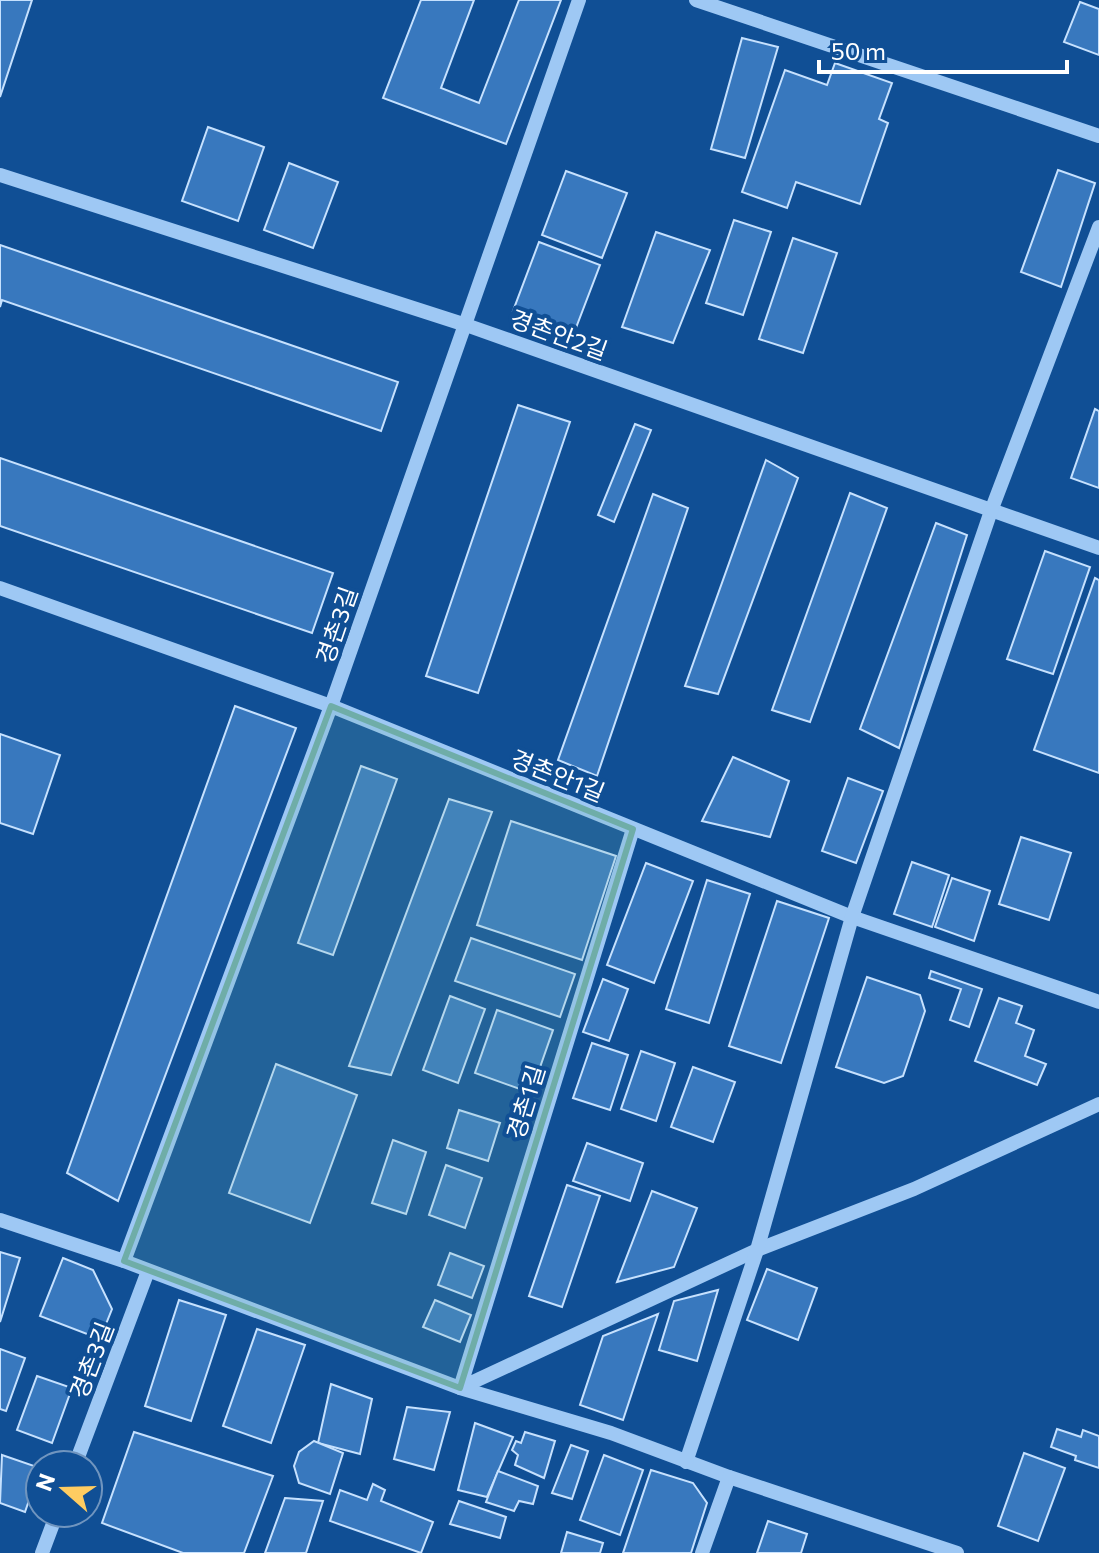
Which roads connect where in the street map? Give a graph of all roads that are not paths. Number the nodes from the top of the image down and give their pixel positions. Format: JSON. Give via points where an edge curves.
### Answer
{"nodes":[{"id":1,"x":579,"y":0,"type":"edge"},
{"id":2,"x":696,"y":0,"type":"edge"},
{"id":3,"x":1099,"y":136,"type":"edge"},
{"id":4,"x":0,"y":175,"type":"edge"},
{"id":5,"x":1099,"y":227,"type":"edge"},
{"id":6,"x":466,"y":325,"type":"junction"},
{"id":7,"x":991,"y":511,"type":"junction"},
{"id":8,"x":1099,"y":548,"type":"edge"},
{"id":9,"x":0,"y":588,"type":"edge"},
{"id":10,"x":331,"y":706,"type":"junction"},
{"id":11,"x":633,"y":829,"type":"junction"},
{"id":12,"x":852,"y":917,"type":"junction"},
{"id":13,"x":1099,"y":1002,"type":"edge"},
{"id":14,"x":1099,"y":1104,"type":"edge"},
{"id":15,"x":0,"y":1220,"type":"edge"},
{"id":16,"x":757,"y":1250,"type":"junction"},
{"id":17,"x":124,"y":1261,"type":"junction"},
{"id":18,"x":148,"y":1271,"type":"junction"},
{"id":19,"x":460,"y":1388,"type":"junction"},
{"id":20,"x":81,"y":1449,"type":"edge"},
{"id":21,"x":686,"y":1462,"type":"junction"},
{"id":22,"x":729,"y":1477,"type":"junction"},
{"id":23,"x":51,"y":1529,"type":"edge"},
{"id":24,"x":42,"y":1553,"type":"edge"},
{"id":25,"x":702,"y":1553,"type":"edge"},
{"id":26,"x":957,"y":1553,"type":"edge"}],
"edges":[{"from":1,"to":6,"type":"street","name":"경촌3길"},
{"from":2,"to":3,"type":"street"},
{"from":4,"to":6,"type":"street","name":"경촌안2길"},
{"from":5,"to":7,"type":"street"},
{"from":6,"to":7,"type":"street","name":"경촌안2길"},
{"from":6,"to":10,"type":"street","name":"경촌3길"},
{"from":7,"to":8,"type":"street","name":"경촌안2길"},
{"from":7,"to":12,"type":"street"},
{"from":9,"to":10,"type":"street","name":"경촌안1길"},
{"from":10,"to":11,"type":"street","name":"경촌안1길"},
{"from":10,"to":17,"type":"street","name":"경촌3길"},
{"from":11,"to":12,"type":"street","name":"경촌안1길"},
{"from":11,"to":19,"type":"street","name":"경촌1길"},
{"from":12,"to":13,"type":"street","name":"경촌안1길"},
{"from":12,"to":16,"type":"street"},
{"from":14,"to":16,"type":"street","via":[[914,1189]]},
{"from":15,"to":17,"type":"street"},
{"from":16,"to":19,"type":"street"},
{"from":16,"to":21,"type":"street"},
{"from":17,"to":18,"type":"street"},
{"from":18,"to":19,"type":"street"},
{"from":18,"to":20,"type":"street","name":"경촌3길"},
{"from":19,"to":21,"type":"street","via":[[611,1433]]},
{"from":21,"to":22,"type":"street"},
{"from":22,"to":25,"type":"street"},
{"from":22,"to":26,"type":"street"},
{"from":23,"to":24,"type":"street"}]}
